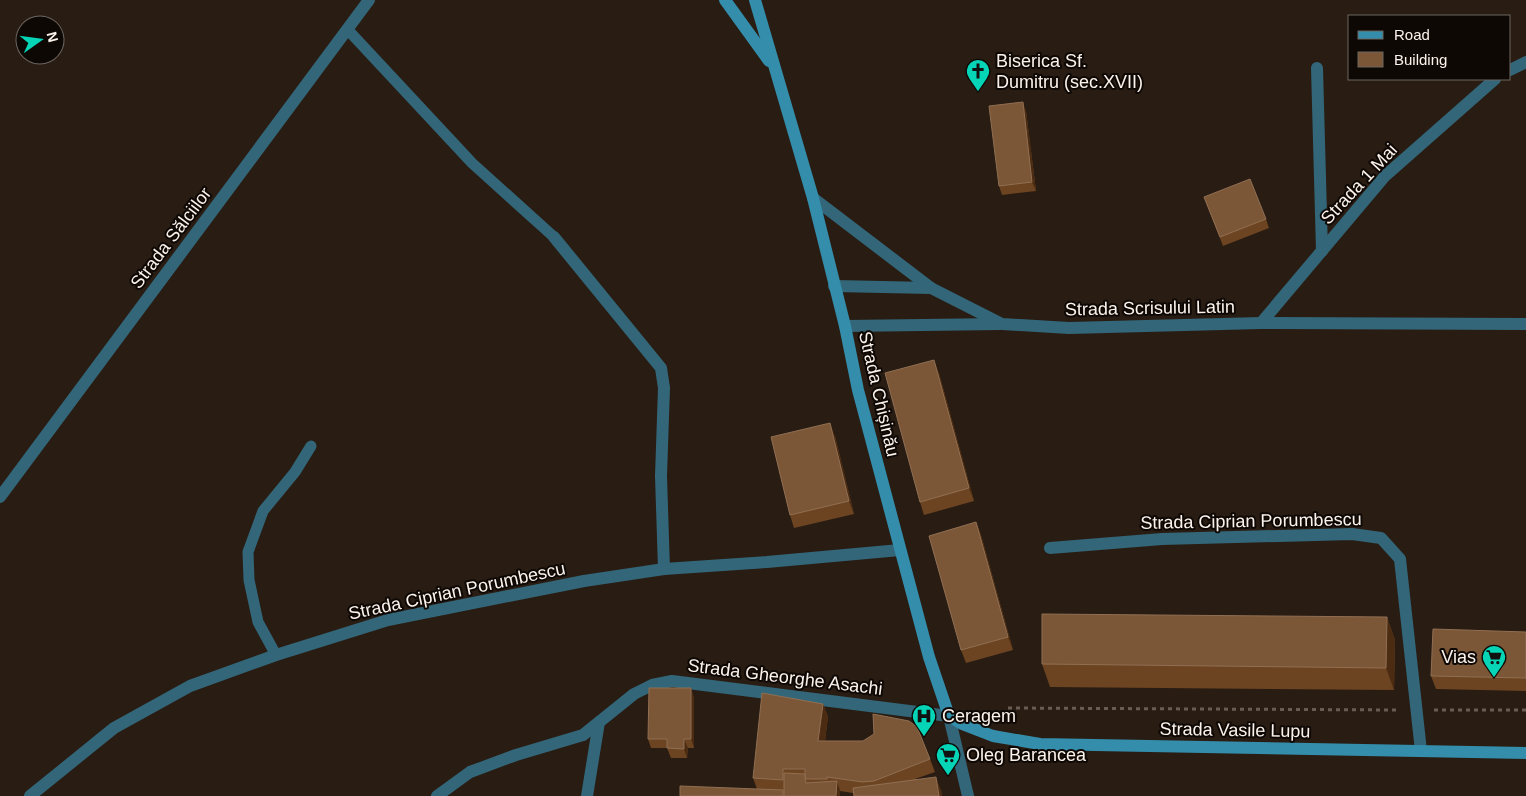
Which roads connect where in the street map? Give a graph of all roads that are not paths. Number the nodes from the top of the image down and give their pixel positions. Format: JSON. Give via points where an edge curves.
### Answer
{"nodes":[{"id":1,"x":369,"y":0,"type":"edge"},
{"id":2,"x":725,"y":0,"type":"edge"},
{"id":3,"x":755,"y":0,"type":"edge"},
{"id":4,"x":348,"y":30,"type":"junction"},
{"id":5,"x":1526,"y":62,"type":"edge"},
{"id":6,"x":1317,"y":68,"type":"dead end"},
{"id":7,"x":1511,"y":70,"type":"edge"},
{"id":8,"x":776,"y":72,"type":"junction"},
{"id":9,"x":1493,"y":80,"type":"edge"},
{"id":10,"x":813,"y":198,"type":"junction"},
{"id":11,"x":554,"y":237,"type":"joint"},
{"id":12,"x":1322,"y":251,"type":"junction"},
{"id":13,"x":834,"y":286,"type":"junction"},
{"id":14,"x":931,"y":288,"type":"junction"},
{"id":15,"x":1261,"y":323,"type":"junction"},
{"id":16,"x":1002,"y":324,"type":"junction"},
{"id":17,"x":1526,"y":324,"type":"edge"},
{"id":18,"x":845,"y":326,"type":"junction"},
{"id":19,"x":311,"y":446,"type":"dead end"},
{"id":20,"x":0,"y":497,"type":"edge"},
{"id":21,"x":1050,"y":548,"type":"dead end"},
{"id":22,"x":900,"y":550,"type":"junction"},
{"id":23,"x":664,"y":569,"type":"junction"},
{"id":24,"x":276,"y":655,"type":"junction"},
{"id":25,"x":949,"y":716,"type":"junction"},
{"id":26,"x":599,"y":722,"type":"junction"},
{"id":27,"x":1421,"y":751,"type":"junction"},
{"id":28,"x":1526,"y":753,"type":"edge"},
{"id":29,"x":30,"y":796,"type":"edge"},
{"id":30,"x":437,"y":796,"type":"edge"},
{"id":31,"x":587,"y":796,"type":"edge"},
{"id":32,"x":968,"y":796,"type":"edge"}],
"edges":[{"from":1,"to":4,"type":"street","name":"Strada Sălciilor"},
{"from":2,"to":8,"type":"main road"},
{"from":3,"to":8,"type":"main road","name":"Strada Chișinău"},
{"from":4,"to":11,"type":"lane","via":[[472,163]]},
{"from":4,"to":20,"type":"street","name":"Strada Sălciilor"},
{"from":5,"to":7,"type":"street"},
{"from":6,"to":12,"type":"street"},
{"from":8,"to":10,"type":"main road","name":"Strada Chișinău"},
{"from":9,"to":12,"type":"street","name":"Strada 1 Mai","via":[[1385,176]]},
{"from":10,"to":13,"type":"main road","name":"Strada Chișinău"},
{"from":10,"to":14,"type":"street","name":"Strada Scrisului Latin"},
{"from":11,"to":23,"type":"street","via":[[661,368],[664,388],[661,476]]},
{"from":12,"to":15,"type":"street","name":"Strada 1 Mai"},
{"from":13,"to":14,"type":"street"},
{"from":13,"to":18,"type":"main road","name":"Strada Chișinău"},
{"from":14,"to":16,"type":"street","name":"Strada Scrisului Latin"},
{"from":15,"to":16,"type":"street","name":"Strada Scrisului Latin","via":[[1069,328]]},
{"from":15,"to":17,"type":"street","name":"Strada Scrisului Latin"},
{"from":16,"to":18,"type":"street"},
{"from":18,"to":22,"type":"main road","name":"Strada Chișinău","via":[[858,390]]},
{"from":19,"to":24,"type":"lane","via":[[295,472],[263,511],[248,552],[249,580],[258,622]]},
{"from":21,"to":27,"type":"street","name":"Strada Ciprian Porumbescu","via":[[1263,535],[1352,534],[1380,538],[1400,559]]},
{"from":22,"to":23,"type":"street","name":"Strada Ciprian Porumbescu"},
{"from":22,"to":25,"type":"main road","name":"Strada Chișinău"},
{"from":23,"to":24,"type":"street","name":"Strada Ciprian Porumbescu","via":[[388,620]]},
{"from":24,"to":29,"type":"street","name":"Strada Ciprian Porumbescu","via":[[190,686],[114,728]]},
{"from":25,"to":26,"type":"street","name":"Strada Gheorghe Asachi","via":[[672,680],[634,694]]},
{"from":25,"to":27,"type":"main road","name":"Strada Vasile Lupu","via":[[993,736],[1040,744]]},
{"from":25,"to":32,"type":"street","name":"Strada Chișinău"},
{"from":26,"to":30,"type":"street","name":"Strada Gheorghe Asachi","via":[[583,734],[470,772]]},
{"from":26,"to":31,"type":"street"},
{"from":27,"to":28,"type":"main road","name":"Strada Vasile Lupu"}]}
